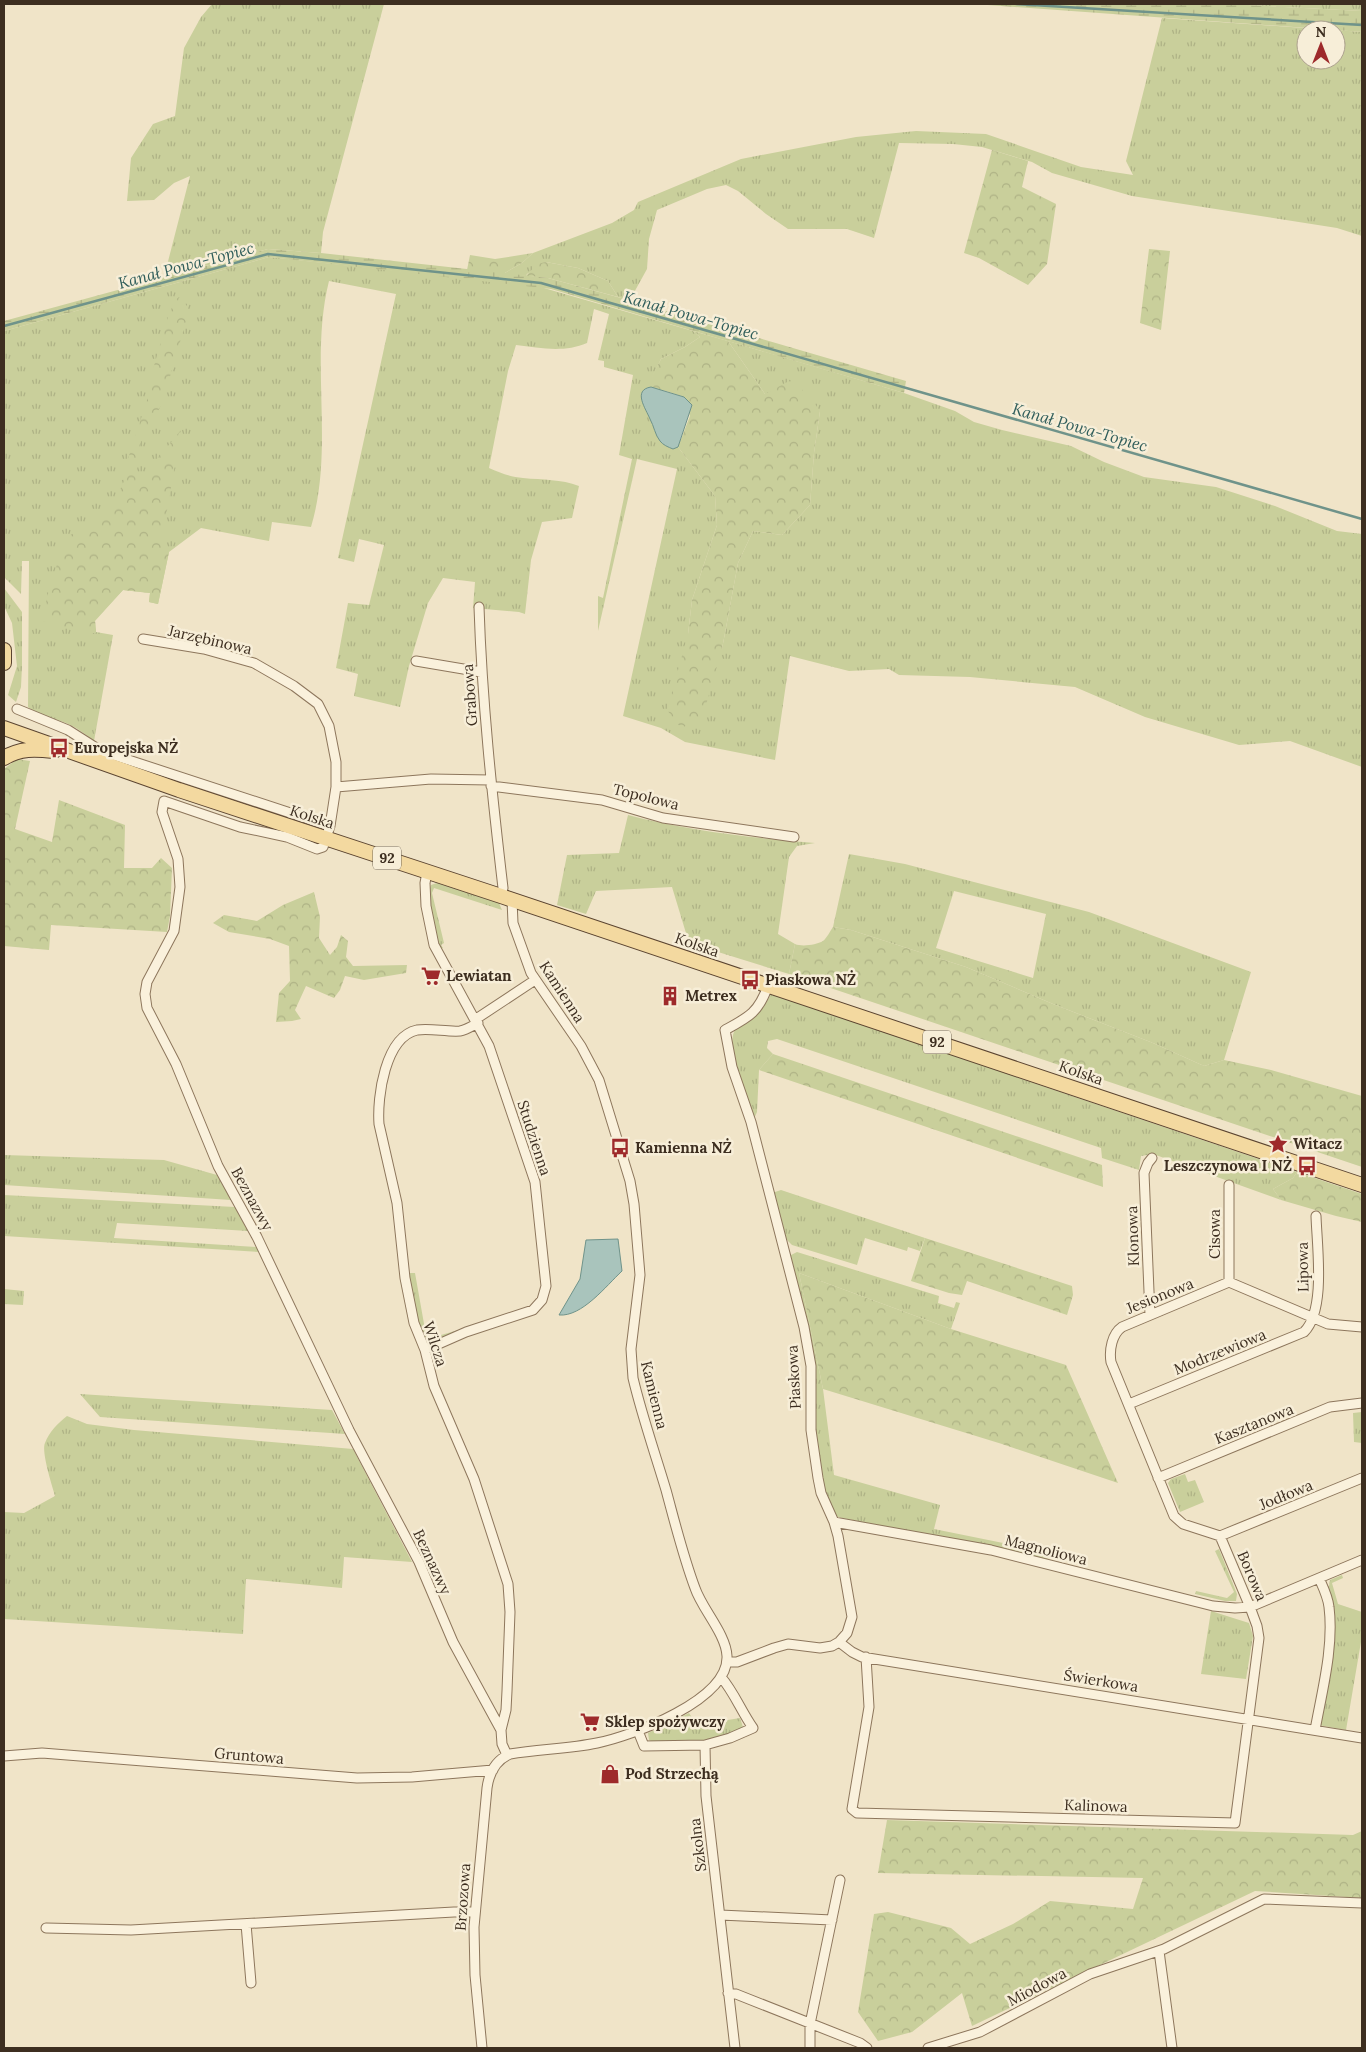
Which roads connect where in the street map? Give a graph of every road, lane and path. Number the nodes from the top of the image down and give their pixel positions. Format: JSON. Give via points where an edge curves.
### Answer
{"nodes":[{"id":1,"x":479,"y":607,"type":"dead end"},
{"id":2,"x":143,"y":639,"type":"dead end"},
{"id":3,"x":4,"y":650,"type":"edge"},
{"id":4,"x":416,"y":661,"type":"dead end"},
{"id":5,"x":4,"y":663,"type":"edge"},
{"id":6,"x":481,"y":672,"type":"junction"},
{"id":7,"x":17,"y":708,"type":"dead end"},
{"id":8,"x":4,"y":728,"type":"edge"},
{"id":9,"x":77,"y":754,"type":"junction"},
{"id":10,"x":4,"y":758,"type":"edge"},
{"id":11,"x":491,"y":783,"type":"junction"},
{"id":12,"x":336,"y":787,"type":"junction"},
{"id":13,"x":328,"y":832,"type":"junction"},
{"id":14,"x":794,"y":837,"type":"dead end"},
{"id":15,"x":428,"y":872,"type":"junction"},
{"id":16,"x":506,"y":898,"type":"junction"},
{"id":17,"x":535,"y":980,"type":"junction"},
{"id":18,"x":768,"y":986,"type":"junction"},
{"id":19,"x":477,"y":1021,"type":"junction"},
{"id":20,"x":1152,"y":1158,"type":"dead end"},
{"id":21,"x":1229,"y":1185,"type":"dead end"},
{"id":22,"x":1362,"y":1185,"type":"edge"},
{"id":23,"x":1316,"y":1216,"type":"dead end"},
{"id":24,"x":1230,"y":1282,"type":"junction"},
{"id":25,"x":1150,"y":1315,"type":"junction"},
{"id":26,"x":1314,"y":1317,"type":"junction"},
{"id":27,"x":1362,"y":1327,"type":"edge"},
{"id":28,"x":425,"y":1350,"type":"junction"},
{"id":29,"x":1362,"y":1403,"type":"edge"},
{"id":30,"x":1129,"y":1404,"type":"junction"},
{"id":31,"x":1158,"y":1478,"type":"junction"},
{"id":32,"x":1362,"y":1478,"type":"edge"},
{"id":33,"x":834,"y":1522,"type":"junction"},
{"id":34,"x":1220,"y":1536,"type":"junction"},
{"id":35,"x":1362,"y":1560,"type":"edge"},
{"id":36,"x":1319,"y":1578,"type":"junction"},
{"id":37,"x":1250,"y":1607,"type":"junction"},
{"id":38,"x":839,"y":1642,"type":"junction"},
{"id":39,"x":866,"y":1657,"type":"junction"},
{"id":40,"x":727,"y":1662,"type":"junction"},
{"id":41,"x":721,"y":1677,"type":"junction"},
{"id":42,"x":1247,"y":1719,"type":"junction"},
{"id":43,"x":500,"y":1730,"type":"junction"},
{"id":44,"x":1315,"y":1730,"type":"junction"},
{"id":45,"x":638,"y":1731,"type":"junction"},
{"id":46,"x":1362,"y":1738,"type":"edge"},
{"id":47,"x":705,"y":1745,"type":"junction"},
{"id":48,"x":507,"y":1755,"type":"junction"},
{"id":49,"x":4,"y":1756,"type":"edge"},
{"id":50,"x":492,"y":1770,"type":"junction"},
{"id":51,"x":840,"y":1880,"type":"dead end"},
{"id":52,"x":1362,"y":1903,"type":"edge"},
{"id":53,"x":474,"y":1912,"type":"junction"},
{"id":54,"x":720,"y":1915,"type":"junction"},
{"id":55,"x":832,"y":1920,"type":"junction"},
{"id":56,"x":246,"y":1924,"type":"junction"},
{"id":57,"x":46,"y":1928,"type":"dead end"},
{"id":58,"x":1159,"y":1951,"type":"junction"},
{"id":59,"x":251,"y":1983,"type":"dead end"},
{"id":60,"x":728,"y":1993,"type":"junction"},
{"id":61,"x":810,"y":2024,"type":"junction"},
{"id":62,"x":482,"y":2048,"type":"edge"},
{"id":63,"x":735,"y":2048,"type":"edge"},
{"id":64,"x":810,"y":2048,"type":"edge"},
{"id":65,"x":868,"y":2048,"type":"edge"},
{"id":66,"x":928,"y":2048,"type":"edge"},
{"id":67,"x":1172,"y":2048,"type":"edge"}],
"edges":[{"from":1,"to":6,"type":"street","name":"Grabowa"},
{"from":2,"to":12,"type":"street","name":"Jarzębinowa","via":[[204,649],[254,663],[318,704],[329,726],[336,762]]},
{"from":3,"to":5,"type":"main road"},
{"from":4,"to":6,"type":"street"},
{"from":6,"to":11,"type":"street","name":"Grabowa"},
{"from":7,"to":13,"type":"street","via":[[68,730],[101,751]]},
{"from":8,"to":9,"type":"main road","name":"Kolska","number":"92"},
{"from":9,"to":10,"type":"main road","via":[[30,749],[16,751]]},
{"from":9,"to":13,"type":"main road","name":"Kolska","number":"92","via":[[179,790]]},
{"from":11,"to":12,"type":"street","name":"Topolowa","via":[[432,779]]},
{"from":11,"to":14,"type":"street","name":"Topolowa","via":[[602,800],[663,818]]},
{"from":11,"to":16,"type":"street"},
{"from":12,"to":13,"type":"street"},
{"from":13,"to":15,"type":"main road","name":"Kolska","number":"92"},
{"from":13,"to":43,"type":"street","name":"Beznazwy","via":[[323,847],[317,848],[287,837],[240,827],[164,801],[162,812],[179,869],[178,904],[174,931],[148,977],[145,1000],[176,1064],[218,1166],[257,1237],[349,1430],[419,1562],[453,1642]]},
{"from":15,"to":16,"type":"main road","name":"Kolska","number":"92"},
{"from":15,"to":19,"type":"street","name":"Studzienna","via":[[426,906],[434,945]]},
{"from":16,"to":17,"type":"street","name":"Kamienna"},
{"from":16,"to":18,"type":"main road","name":"Kolska","number":"92"},
{"from":17,"to":19,"type":"street","name":"Wilcza"},
{"from":17,"to":40,"type":"street","name":"Kamienna","via":[[596,1072],[626,1167],[634,1204],[640,1274],[632,1372],[695,1590],[724,1643]]},
{"from":18,"to":22,"type":"main road","name":"Kolska","number":"92"},
{"from":18,"to":33,"type":"street","name":"Piaskowa","via":[[754,1013],[725,1030],[732,1067],[751,1122],[804,1326],[811,1366],[811,1430],[818,1478]]},
{"from":19,"to":28,"type":"street","name":"Wilcza","via":[[460,1030],[425,1029],[405,1035],[384,1072],[378,1102],[378,1124],[397,1203],[409,1298],[414,1323]]},
{"from":19,"to":28,"type":"street","name":"Studzienna","via":[[489,1046],[535,1182],[545,1293],[533,1310],[466,1332]]},
{"from":20,"to":25,"type":"street","name":"Klonowa","via":[[1144,1172]]},
{"from":21,"to":24,"type":"street","name":"Cisowa"},
{"from":23,"to":26,"type":"street","name":"Lipowa","via":[[1318,1302]]},
{"from":24,"to":25,"type":"street","name":"Jesionowa"},
{"from":24,"to":26,"type":"street"},
{"from":25,"to":30,"type":"street","name":"Jesionowa","via":[[1119,1328],[1110,1349],[1111,1362]]},
{"from":26,"to":27,"type":"street","via":[[1328,1324]]},
{"from":26,"to":30,"type":"street","name":"Modrzewiowa","via":[[1302,1334]]},
{"from":28,"to":43,"type":"street","name":"Wilcza","via":[[434,1386],[474,1479],[508,1584],[506,1710]]},
{"from":29,"to":31,"type":"street","name":"Kasztanowa","via":[[1330,1407]]},
{"from":30,"to":31,"type":"street","name":"Jesionowa"},
{"from":31,"to":34,"type":"street","via":[[1176,1520]]},
{"from":32,"to":34,"type":"street","name":"Jodłowa"},
{"from":33,"to":37,"type":"street","name":"Magnoliowa","via":[[991,1550],[1218,1607]]},
{"from":33,"to":38,"type":"street","name":"Piaskowa","via":[[852,1617]]},
{"from":34,"to":37,"type":"street","name":"Borowa"},
{"from":35,"to":36,"type":"street"},
{"from":36,"to":37,"type":"street"},
{"from":36,"to":44,"type":"street","via":[[1328,1599],[1330,1615]]},
{"from":37,"to":42,"type":"street","name":"Borowa","via":[[1259,1638]]},
{"from":38,"to":39,"type":"street","name":"Świerkowa"},
{"from":38,"to":40,"type":"street","via":[[824,1648],[796,1644],[781,1646],[737,1662]]},
{"from":39,"to":42,"type":"street","name":"Świerkowa"},
{"from":39,"to":42,"type":"street","name":"Kalinowa","via":[[869,1707],[852,1809],[857,1813],[1235,1823]]},
{"from":40,"to":41,"type":"street"},
{"from":41,"to":45,"type":"street","via":[[693,1703]]},
{"from":41,"to":47,"type":"street","via":[[753,1728]]},
{"from":42,"to":44,"type":"street","name":"Świerkowa"},
{"from":43,"to":48,"type":"street","name":"Beznazwy"},
{"from":44,"to":46,"type":"street","name":"Świerkowa"},
{"from":45,"to":47,"type":"street","via":[[644,1746]]},
{"from":45,"to":48,"type":"street","via":[[596,1744]]},
{"from":47,"to":54,"type":"street","name":"Szkolna","via":[[706,1796]]},
{"from":48,"to":50,"type":"street"},
{"from":49,"to":50,"type":"street","name":"Gruntowa","via":[[42,1753],[357,1778]]},
{"from":50,"to":53,"type":"street","name":"Brzozowa","via":[[487,1788]]},
{"from":51,"to":55,"type":"street"},
{"from":52,"to":58,"type":"street","name":"Miodowa","via":[[1264,1899]]},
{"from":53,"to":56,"type":"street"},
{"from":53,"to":62,"type":"street","name":"Brzozowa","via":[[474,1961]]},
{"from":54,"to":55,"type":"street"},
{"from":54,"to":60,"type":"street","name":"Szkolna"},
{"from":55,"to":61,"type":"street"},
{"from":56,"to":57,"type":"street","via":[[131,1930]]},
{"from":56,"to":59,"type":"street"},
{"from":58,"to":66,"type":"street","name":"Miodowa","via":[[1090,1974],[980,2032]]},
{"from":58,"to":67,"type":"street"},
{"from":60,"to":61,"type":"street"},
{"from":60,"to":63,"type":"street","name":"Szkolna"},
{"from":61,"to":64,"type":"street"},
{"from":61,"to":65,"type":"street"}]}
